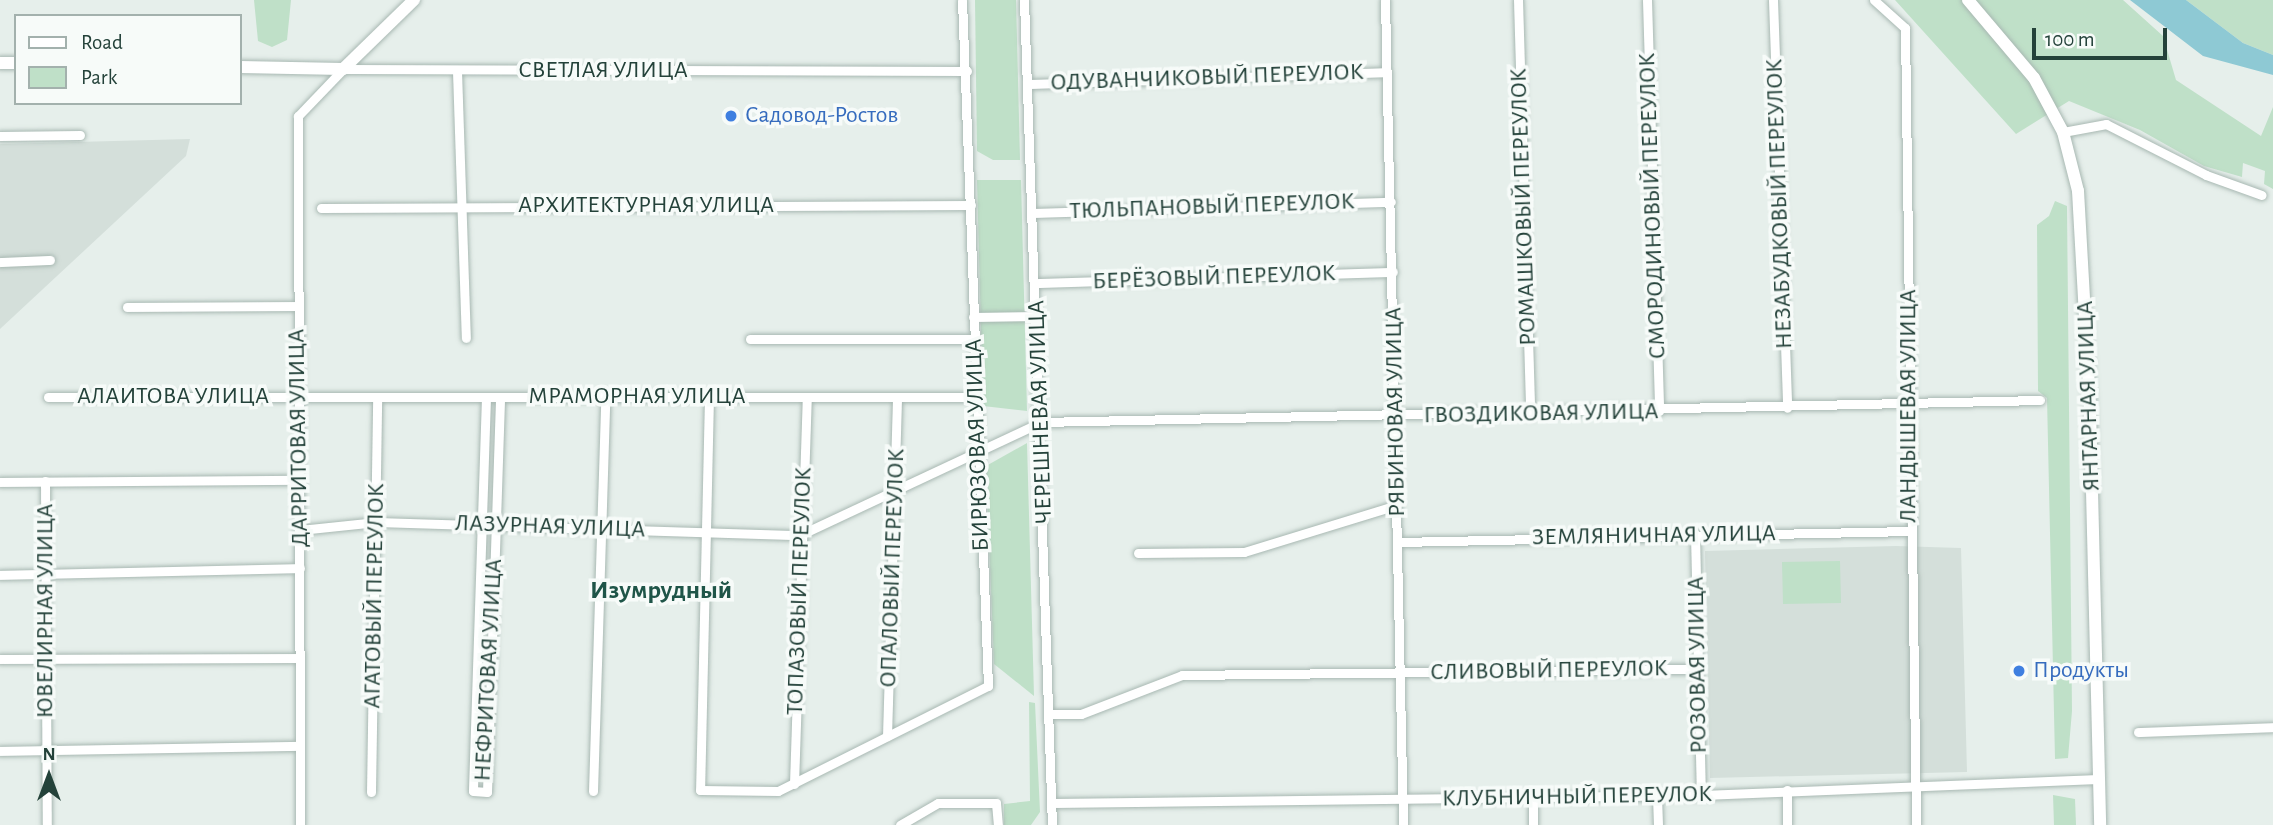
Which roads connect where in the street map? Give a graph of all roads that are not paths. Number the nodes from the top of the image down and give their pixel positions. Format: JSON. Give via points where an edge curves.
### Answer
{"nodes":[{"id":1,"x":414,"y":0,"type":"edge"},
{"id":2,"x":962,"y":0,"type":"edge"},
{"id":3,"x":1024,"y":0,"type":"edge"},
{"id":4,"x":1385,"y":0,"type":"edge"},
{"id":5,"x":1518,"y":0,"type":"edge"},
{"id":6,"x":1647,"y":0,"type":"edge"},
{"id":7,"x":1773,"y":0,"type":"edge"},
{"id":8,"x":1874,"y":0,"type":"edge"},
{"id":9,"x":1968,"y":0,"type":"edge"},
{"id":10,"x":242,"y":67,"type":"edge"},
{"id":11,"x":343,"y":69,"type":"junction"},
{"id":12,"x":457,"y":71,"type":"junction"},
{"id":13,"x":967,"y":71,"type":"junction"},
{"id":14,"x":1387,"y":72,"type":"junction"},
{"id":15,"x":1027,"y":84,"type":"junction"},
{"id":16,"x":2063,"y":132,"type":"junction"},
{"id":17,"x":80,"y":135,"type":"dead end"},
{"id":18,"x":0,"y":136,"type":"edge"},
{"id":19,"x":2262,"y":195,"type":"dead end"},
{"id":20,"x":1391,"y":202,"type":"junction"},
{"id":21,"x":971,"y":205,"type":"junction"},
{"id":22,"x":461,"y":207,"type":"junction"},
{"id":23,"x":321,"y":208,"type":"dead end"},
{"id":24,"x":1033,"y":213,"type":"junction"},
{"id":25,"x":50,"y":260,"type":"dead end"},
{"id":26,"x":0,"y":262,"type":"edge"},
{"id":27,"x":1393,"y":272,"type":"junction"},
{"id":28,"x":1036,"y":283,"type":"junction"},
{"id":29,"x":297,"y":306,"type":"junction"},
{"id":30,"x":127,"y":307,"type":"dead end"},
{"id":31,"x":1037,"y":316,"type":"junction"},
{"id":32,"x":974,"y":317,"type":"junction"},
{"id":33,"x":466,"y":338,"type":"dead end"},
{"id":34,"x":750,"y":339,"type":"dead end"},
{"id":35,"x":974,"y":340,"type":"junction"},
{"id":36,"x":299,"y":396,"type":"junction"},
{"id":37,"x":48,"y":397,"type":"dead end"},
{"id":38,"x":486,"y":397,"type":"junction"},
{"id":39,"x":500,"y":397,"type":"junction"},
{"id":40,"x":709,"y":397,"type":"junction"},
{"id":41,"x":976,"y":397,"type":"junction"},
{"id":42,"x":807,"y":398,"type":"junction"},
{"id":43,"x":377,"y":399,"type":"junction"},
{"id":44,"x":605,"y":399,"type":"junction"},
{"id":45,"x":897,"y":399,"type":"junction"},
{"id":46,"x":2040,"y":400,"type":"dead end"},
{"id":47,"x":1912,"y":401,"type":"junction"},
{"id":48,"x":1787,"y":408,"type":"junction"},
{"id":49,"x":1659,"y":411,"type":"junction"},
{"id":50,"x":1530,"y":415,"type":"junction"},
{"id":51,"x":1397,"y":416,"type":"junction"},
{"id":52,"x":1041,"y":422,"type":"junction"},
{"id":53,"x":978,"y":454,"type":"junction"},
{"id":54,"x":300,"y":480,"type":"junction"},
{"id":55,"x":45,"y":481,"type":"junction"},
{"id":56,"x":0,"y":482,"type":"edge"},
{"id":57,"x":896,"y":491,"type":"junction"},
{"id":58,"x":1397,"y":505,"type":"junction"},
{"id":59,"x":377,"y":522,"type":"junction"},
{"id":60,"x":482,"y":524,"type":"junction"},
{"id":61,"x":495,"y":525,"type":"junction"},
{"id":62,"x":602,"y":529,"type":"junction"},
{"id":63,"x":300,"y":530,"type":"junction"},
{"id":64,"x":1909,"y":531,"type":"junction"},
{"id":65,"x":705,"y":532,"type":"junction"},
{"id":66,"x":1695,"y":534,"type":"junction"},
{"id":67,"x":800,"y":535,"type":"junction"},
{"id":68,"x":1398,"y":542,"type":"junction"},
{"id":69,"x":1138,"y":553,"type":"dead end"},
{"id":70,"x":300,"y":568,"type":"junction"},
{"id":71,"x":0,"y":575,"type":"edge"},
{"id":72,"x":46,"y":575,"type":"junction"},
{"id":73,"x":300,"y":658,"type":"junction"},
{"id":74,"x":0,"y":659,"type":"edge"},
{"id":75,"x":46,"y":659,"type":"junction"},
{"id":76,"x":1697,"y":669,"type":"junction"},
{"id":77,"x":1400,"y":673,"type":"junction"},
{"id":78,"x":1052,"y":714,"type":"junction"},
{"id":79,"x":2273,"y":727,"type":"edge"},
{"id":80,"x":2138,"y":732,"type":"dead end"},
{"id":81,"x":887,"y":736,"type":"junction"},
{"id":82,"x":300,"y":746,"type":"junction"},
{"id":83,"x":0,"y":751,"type":"edge"},
{"id":84,"x":47,"y":751,"type":"junction"},
{"id":85,"x":2100,"y":779,"type":"junction"},
{"id":86,"x":794,"y":784,"type":"junction"},
{"id":87,"x":1915,"y":786,"type":"junction"},
{"id":88,"x":1787,"y":790,"type":"junction"},
{"id":89,"x":593,"y":791,"type":"dead end"},
{"id":90,"x":371,"y":792,"type":"dead end"},
{"id":91,"x":1701,"y":795,"type":"junction"},
{"id":92,"x":1657,"y":796,"type":"junction"},
{"id":93,"x":1532,"y":799,"type":"junction"},
{"id":94,"x":1403,"y":801,"type":"junction"},
{"id":95,"x":1053,"y":803,"type":"junction"},
{"id":96,"x":1051,"y":824,"type":"edge"},
{"id":97,"x":47,"y":825,"type":"edge"},
{"id":98,"x":300,"y":825,"type":"edge"},
{"id":99,"x":900,"y":825,"type":"edge"},
{"id":100,"x":998,"y":825,"type":"edge"},
{"id":101,"x":1403,"y":825,"type":"edge"},
{"id":102,"x":1533,"y":825,"type":"edge"},
{"id":103,"x":1658,"y":825,"type":"edge"},
{"id":104,"x":1787,"y":825,"type":"edge"},
{"id":105,"x":1916,"y":825,"type":"edge"},
{"id":106,"x":2100,"y":825,"type":"edge"}],
"edges":[{"from":1,"to":11,"type":"street"},
{"from":2,"to":13,"type":"street","name":"БИРЮЗОВАЯ УЛИЦА"},
{"from":3,"to":15,"type":"street","name":"ЧЕРЕШНЕВАЯ УЛИЦА"},
{"from":4,"to":14,"type":"street","name":"РЯБИНОВАЯ УЛИЦА"},
{"from":5,"to":50,"type":"street","name":"РОМАШКОВЫЙ ПЕРЕУЛОК"},
{"from":6,"to":49,"type":"street","name":"СМОРОДИНОВЫЙ ПЕРЕУЛОК"},
{"from":7,"to":48,"type":"street","name":"НЕЗАБУДКОВЫЙ ПЕРЕУЛОК"},
{"from":8,"to":47,"type":"street","name":"ЛАНДЫШЕВАЯ УЛИЦА","via":[[1905,28]]},
{"from":9,"to":16,"type":"street","name":"ЯНТАРНАЯ УЛИЦА","via":[[2018,56]]},
{"from":10,"to":11,"type":"street","name":"СВЕТЛАЯ УЛИЦА"},
{"from":11,"to":12,"type":"street","name":"СВЕТЛАЯ УЛИЦА"},
{"from":11,"to":29,"type":"street","name":"ДАРРИТОВАЯ УЛИЦА","via":[[295,126]]},
{"from":12,"to":13,"type":"street","name":"СВЕТЛАЯ УЛИЦА"},
{"from":12,"to":22,"type":"street"},
{"from":13,"to":21,"type":"street","name":"БИРЮЗОВАЯ УЛИЦА"},
{"from":14,"to":15,"type":"street","name":"ОДУВАНЧИКОВЫЙ ПЕРЕУЛОК"},
{"from":14,"to":20,"type":"street","name":"РЯБИНОВАЯ УЛИЦА"},
{"from":15,"to":24,"type":"street","name":"ЧЕРЕШНЕВАЯ УЛИЦА"},
{"from":16,"to":19,"type":"street","via":[[2106,124],[2206,175]]},
{"from":16,"to":85,"type":"street","name":"ЯНТАРНАЯ УЛИЦА","via":[[2083,227]]},
{"from":17,"to":18,"type":"street"},
{"from":20,"to":24,"type":"street","name":"ТЮЛЬПАНОВЫЙ ПЕРЕУЛОК"},
{"from":20,"to":27,"type":"street","name":"РЯБИНОВАЯ УЛИЦА"},
{"from":21,"to":22,"type":"street","name":"АРХИТЕКТУРНАЯ УЛИЦА"},
{"from":21,"to":32,"type":"street","name":"БИРЮЗОВАЯ УЛИЦА"},
{"from":22,"to":23,"type":"street","name":"АРХИТЕКТУРНАЯ УЛИЦА"},
{"from":22,"to":33,"type":"street"},
{"from":24,"to":28,"type":"street","name":"ЧЕРЕШНЕВАЯ УЛИЦА"},
{"from":25,"to":26,"type":"street"},
{"from":27,"to":28,"type":"street","name":"БЕРЁЗОВЫЙ ПЕРЕУЛОК"},
{"from":27,"to":51,"type":"street","name":"РЯБИНОВАЯ УЛИЦА"},
{"from":28,"to":31,"type":"street","name":"ЧЕРЕШНЕВАЯ УЛИЦА"},
{"from":29,"to":30,"type":"street"},
{"from":29,"to":36,"type":"street","name":"ДАРРИТОВАЯ УЛИЦА"},
{"from":31,"to":32,"type":"street"},
{"from":31,"to":52,"type":"street","name":"ЧЕРЕШНЕВАЯ УЛИЦА"},
{"from":32,"to":35,"type":"street","name":"БИРЮЗОВАЯ УЛИЦА"},
{"from":34,"to":35,"type":"street"},
{"from":35,"to":41,"type":"street","name":"БИРЮЗОВАЯ УЛИЦА"},
{"from":36,"to":37,"type":"street","name":"АЛАИТОВА УЛИЦА"},
{"from":36,"to":43,"type":"street","name":"МРАМОРНАЯ УЛИЦА"},
{"from":36,"to":54,"type":"street","name":"ДАРРИТОВАЯ УЛИЦА"},
{"from":38,"to":39,"type":"street","name":"МРАМОРНАЯ УЛИЦА"},
{"from":38,"to":43,"type":"street","name":"МРАМОРНАЯ УЛИЦА"},
{"from":38,"to":60,"type":"street","name":"НЕФРИТОВАЯ УЛИЦА"},
{"from":39,"to":44,"type":"street","name":"МРАМОРНАЯ УЛИЦА"},
{"from":39,"to":61,"type":"street","name":"НЕФРИТОВАЯ УЛИЦА"},
{"from":40,"to":42,"type":"street","name":"МРАМОРНАЯ УЛИЦА"},
{"from":40,"to":44,"type":"street","name":"МРАМОРНАЯ УЛИЦА"},
{"from":40,"to":65,"type":"street"},
{"from":41,"to":45,"type":"street","name":"МРАМОРНАЯ УЛИЦА"},
{"from":41,"to":53,"type":"street","name":"БИРЮЗОВАЯ УЛИЦА"},
{"from":42,"to":45,"type":"street","name":"МРАМОРНАЯ УЛИЦА"},
{"from":42,"to":67,"type":"street","name":"ТОПАЗОВЫЙ ПЕРЕУЛОК"},
{"from":43,"to":59,"type":"street","name":"АГАТОВЫЙ ПЕРЕУЛОК"},
{"from":44,"to":62,"type":"street"},
{"from":45,"to":57,"type":"street","name":"ОПАЛОВЫЙ ПЕРЕУЛОК"},
{"from":46,"to":47,"type":"street","name":"ГВОЗДИКОВАЯ УЛИЦА"},
{"from":47,"to":48,"type":"street","name":"ГВОЗДИКОВАЯ УЛИЦА"},
{"from":47,"to":64,"type":"street","name":"ЛАНДЫШЕВАЯ УЛИЦА"},
{"from":48,"to":49,"type":"street","name":"ГВОЗДИКОВАЯ УЛИЦА"},
{"from":49,"to":50,"type":"street","name":"ГВОЗДИКОВАЯ УЛИЦА"},
{"from":50,"to":51,"type":"street","name":"ГВОЗДИКОВАЯ УЛИЦА"},
{"from":51,"to":52,"type":"street","name":"ГВОЗДИКОВАЯ УЛИЦА"},
{"from":51,"to":58,"type":"street","name":"РЯБИНОВАЯ УЛИЦА"},
{"from":52,"to":53,"type":"street"},
{"from":52,"to":78,"type":"street","name":"ЧЕРЕШНЕВАЯ УЛИЦА"},
{"from":53,"to":57,"type":"street"},
{"from":53,"to":81,"type":"street","name":"БИРЮЗОВАЯ УЛИЦА","via":[[988,686]]},
{"from":54,"to":55,"type":"street"},
{"from":54,"to":63,"type":"street","name":"ДАРРИТОВАЯ УЛИЦА"},
{"from":55,"to":56,"type":"street"},
{"from":55,"to":72,"type":"street","name":"ЮВЕЛИРНАЯ УЛИЦА"},
{"from":57,"to":67,"type":"street"},
{"from":57,"to":81,"type":"street","name":"ОПАЛОВЫЙ ПЕРЕУЛОК"},
{"from":58,"to":68,"type":"street","name":"РЯБИНОВАЯ УЛИЦА"},
{"from":58,"to":69,"type":"street","via":[[1244,552]]},
{"from":59,"to":60,"type":"street","name":"ЛАЗУРНАЯ УЛИЦА"},
{"from":59,"to":63,"type":"street","name":"ЛАЗУРНАЯ УЛИЦА"},
{"from":59,"to":90,"type":"street","name":"АГАТОВЫЙ ПЕРЕУЛОК"},
{"from":60,"to":61,"type":"street","name":"ЛАЗУРНАЯ УЛИЦА"},
{"from":60,"to":61,"type":"street","name":"НЕФРИТОВАЯ УЛИЦА","via":[[473,791],[487,792]]},
{"from":61,"to":62,"type":"street","name":"ЛАЗУРНАЯ УЛИЦА"},
{"from":62,"to":65,"type":"street","name":"ЛАЗУРНАЯ УЛИЦА"},
{"from":62,"to":89,"type":"street"},
{"from":63,"to":70,"type":"street","name":"ДАРРИТОВАЯ УЛИЦА"},
{"from":64,"to":66,"type":"street","name":"ЗЕМЛЯНИЧНАЯ УЛИЦА"},
{"from":64,"to":87,"type":"street","name":"ЛАНДЫШЕВАЯ УЛИЦА"},
{"from":65,"to":67,"type":"street","name":"ЛАЗУРНАЯ УЛИЦА"},
{"from":65,"to":86,"type":"street","via":[[700,790],[778,791]]},
{"from":66,"to":68,"type":"street","name":"ЗЕМЛЯНИЧНАЯ УЛИЦА"},
{"from":66,"to":76,"type":"street","name":"РОЗОВАЯ УЛИЦА"},
{"from":67,"to":86,"type":"street","name":"ТОПАЗОВЫЙ ПЕРЕУЛОК"},
{"from":68,"to":77,"type":"street","name":"РЯБИНОВАЯ УЛИЦА"},
{"from":70,"to":72,"type":"street"},
{"from":70,"to":73,"type":"street","name":"ДАРРИТОВАЯ УЛИЦА"},
{"from":71,"to":72,"type":"street"},
{"from":72,"to":75,"type":"street","name":"ЮВЕЛИРНАЯ УЛИЦА"},
{"from":73,"to":75,"type":"street"},
{"from":73,"to":82,"type":"street","name":"ДАРРИТОВАЯ УЛИЦА"},
{"from":74,"to":75,"type":"street"},
{"from":75,"to":84,"type":"street","name":"ЮВЕЛИРНАЯ УЛИЦА"},
{"from":76,"to":77,"type":"street","name":"СЛИВОВЫЙ ПЕРЕУЛОК"},
{"from":76,"to":91,"type":"street","name":"РОЗОВАЯ УЛИЦА"},
{"from":77,"to":78,"type":"street","name":"СЛИВОВЫЙ ПЕРЕУЛОК","via":[[1182,675],[1081,714]]},
{"from":77,"to":94,"type":"street","name":"РЯБИНОВАЯ УЛИЦА"},
{"from":78,"to":95,"type":"street","name":"ЧЕРЕШНЕВАЯ УЛИЦА"},
{"from":79,"to":80,"type":"street"},
{"from":81,"to":86,"type":"street"},
{"from":82,"to":84,"type":"street"},
{"from":82,"to":98,"type":"street","name":"ДАРРИТОВАЯ УЛИЦА"},
{"from":83,"to":84,"type":"street"},
{"from":84,"to":97,"type":"street","name":"ЮВЕЛИРНАЯ УЛИЦА"},
{"from":85,"to":87,"type":"street","name":"КЛУБНИЧНЫЙ ПЕРЕУЛОК"},
{"from":85,"to":106,"type":"street","name":"ЯНТАРНАЯ УЛИЦА"},
{"from":87,"to":88,"type":"street","name":"КЛУБНИЧНЫЙ ПЕРЕУЛОК"},
{"from":87,"to":105,"type":"street","name":"ЛАНДЫШЕВАЯ УЛИЦА"},
{"from":88,"to":91,"type":"street","name":"КЛУБНИЧНЫЙ ПЕРЕУЛОК"},
{"from":88,"to":104,"type":"street"},
{"from":91,"to":92,"type":"street","name":"КЛУБНИЧНЫЙ ПЕРЕУЛОК"},
{"from":92,"to":93,"type":"street","name":"КЛУБНИЧНЫЙ ПЕРЕУЛОК"},
{"from":92,"to":103,"type":"street"},
{"from":93,"to":94,"type":"street","name":"КЛУБНИЧНЫЙ ПЕРЕУЛОК"},
{"from":93,"to":102,"type":"street"},
{"from":94,"to":95,"type":"street","name":"КЛУБНИЧНЫЙ ПЕРЕУЛОК"},
{"from":94,"to":101,"type":"street","name":"РЯБИНОВАЯ УЛИЦА"},
{"from":95,"to":96,"type":"street","name":"ЧЕРЕШНЕВАЯ УЛИЦА"},
{"from":99,"to":100,"type":"street","via":[[938,803],[996,803]]}]}
